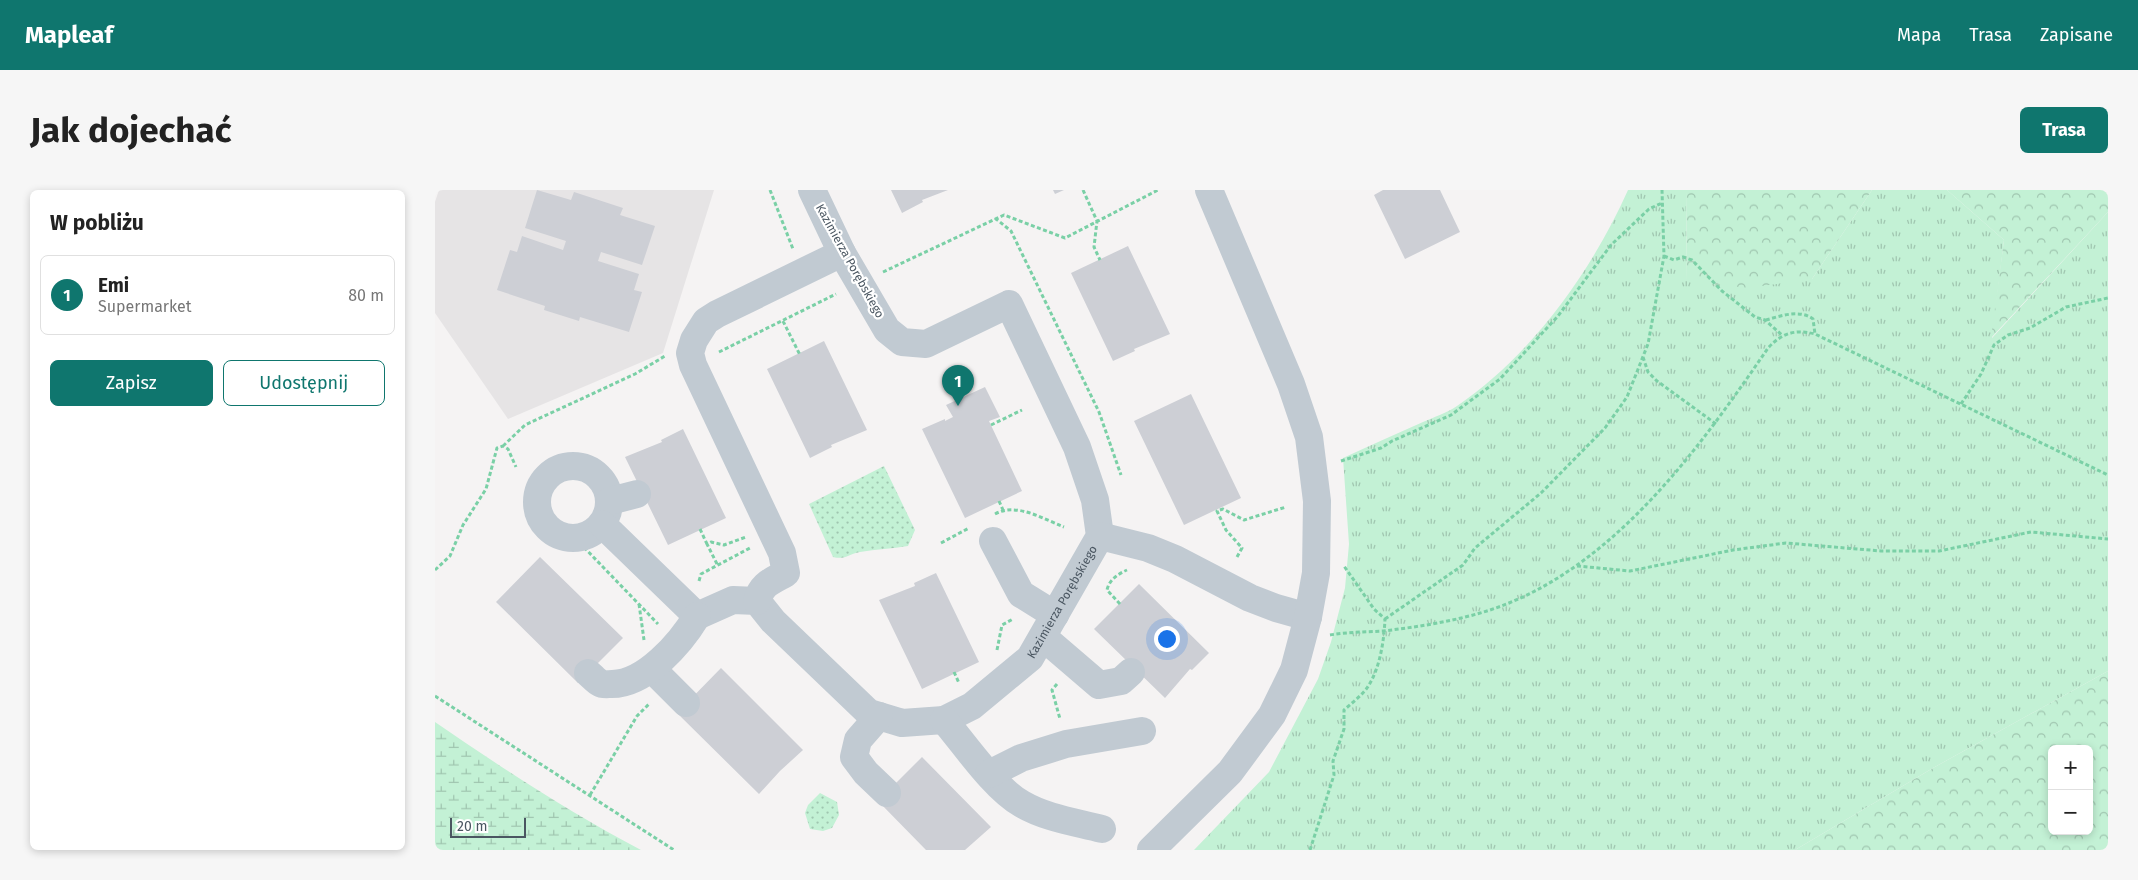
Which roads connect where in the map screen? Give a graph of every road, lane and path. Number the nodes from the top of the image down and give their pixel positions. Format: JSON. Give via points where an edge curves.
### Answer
{"nodes":[{"id":1,"x":770,"y":190,"type":"edge"},
{"id":2,"x":812,"y":190,"type":"edge"},
{"id":3,"x":1083,"y":190,"type":"edge"},
{"id":4,"x":1158,"y":190,"type":"edge"},
{"id":5,"x":1209,"y":190,"type":"edge"},
{"id":6,"x":1662,"y":190,"type":"edge"},
{"id":7,"x":1662,"y":203,"type":"junction"},
{"id":8,"x":995,"y":218,"type":"junction"},
{"id":9,"x":1097,"y":221,"type":"junction"},
{"id":10,"x":784,"y":229,"type":"dead end"},
{"id":11,"x":842,"y":253,"type":"junction"},
{"id":12,"x":1664,"y":256,"type":"junction"},
{"id":13,"x":1100,"y":260,"type":"dead end"},
{"id":14,"x":861,"y":282,"type":"junction"},
{"id":15,"x":2108,"y":298,"type":"edge"},
{"id":16,"x":1765,"y":320,"type":"junction"},
{"id":17,"x":783,"y":321,"type":"junction"},
{"id":18,"x":1815,"y":334,"type":"junction"},
{"id":19,"x":1783,"y":336,"type":"junction"},
{"id":20,"x":799,"y":355,"type":"dead end"},
{"id":21,"x":1643,"y":357,"type":"junction"},
{"id":22,"x":656,"y":362,"type":"dead end"},
{"id":23,"x":693,"y":365,"type":"junction"},
{"id":24,"x":1961,"y":404,"type":"junction"},
{"id":25,"x":1022,"y":410,"type":"dead end"},
{"id":26,"x":1716,"y":424,"type":"junction"},
{"id":27,"x":991,"y":425,"type":"dead end"},
{"id":28,"x":503,"y":446,"type":"junction"},
{"id":29,"x":1341,"y":461,"type":"dead end"},
{"id":30,"x":516,"y":467,"type":"dead end"},
{"id":31,"x":1121,"y":475,"type":"dead end"},
{"id":32,"x":2108,"y":475,"type":"edge"},
{"id":33,"x":637,"y":494,"type":"dead end"},
{"id":34,"x":999,"y":501,"type":"dead end"},
{"id":35,"x":1285,"y":507,"type":"dead end"},
{"id":36,"x":1003,"y":510,"type":"dead end"},
{"id":37,"x":606,"y":512,"type":"junction"},
{"id":38,"x":1034,"y":515,"type":"dead end"},
{"id":39,"x":1064,"y":527,"type":"dead end"},
{"id":40,"x":700,"y":529,"type":"dead end"},
{"id":41,"x":767,"y":535,"type":"junction"},
{"id":42,"x":1100,"y":536,"type":"junction"},
{"id":43,"x":575,"y":538,"type":"junction"},
{"id":44,"x":2108,"y":540,"type":"edge"},
{"id":45,"x":993,"y":541,"type":"dead end"},
{"id":46,"x":707,"y":544,"type":"junction"},
{"id":47,"x":1237,"y":557,"type":"dead end"},
{"id":48,"x":717,"y":564,"type":"junction"},
{"id":49,"x":1344,"y":566,"type":"dead end"},
{"id":50,"x":1576,"y":566,"type":"junction"},
{"id":51,"x":1135,"y":569,"type":"dead end"},
{"id":52,"x":435,"y":570,"type":"edge"},
{"id":53,"x":757,"y":601,"type":"junction"},
{"id":54,"x":639,"y":603,"type":"junction"},
{"id":55,"x":1120,"y":604,"type":"dead end"},
{"id":56,"x":704,"y":613,"type":"junction"},
{"id":57,"x":1308,"y":617,"type":"junction"},
{"id":58,"x":1044,"y":619,"type":"junction"},
{"id":59,"x":1385,"y":619,"type":"junction"},
{"id":60,"x":662,"y":628,"type":"dead end"},
{"id":61,"x":1384,"y":631,"type":"junction"},
{"id":62,"x":1331,"y":635,"type":"dead end"},
{"id":63,"x":997,"y":651,"type":"dead end"},
{"id":64,"x":648,"y":657,"type":"junction"},
{"id":65,"x":1131,"y":672,"type":"dead end"},
{"id":66,"x":588,"y":673,"type":"dead end"},
{"id":67,"x":435,"y":696,"type":"edge"},
{"id":68,"x":1055,"y":702,"type":"dead end"},
{"id":69,"x":686,"y":703,"type":"dead end"},
{"id":70,"x":1059,"y":714,"type":"dead end"},
{"id":71,"x":879,"y":716,"type":"junction"},
{"id":72,"x":944,"y":720,"type":"junction"},
{"id":73,"x":1142,"y":731,"type":"dead end"},
{"id":74,"x":626,"y":736,"type":"dead end"},
{"id":75,"x":989,"y":774,"type":"junction"},
{"id":76,"x":887,"y":793,"type":"dead end"},
{"id":77,"x":590,"y":795,"type":"junction"},
{"id":78,"x":1102,"y":829,"type":"dead end"},
{"id":79,"x":675,"y":850,"type":"edge"},
{"id":80,"x":1151,"y":850,"type":"edge"},
{"id":81,"x":1310,"y":850,"type":"edge"}],
"edges":[{"from":1,"to":10,"type":"path"},
{"from":2,"to":11,"type":"street","name":"Kazimierza Porębskiego"},
{"from":3,"to":9,"type":"path"},
{"from":4,"to":9,"type":"path"},
{"from":5,"to":57,"type":"street","via":[[1291,384],[1309,437],[1317,501],[1317,550]]},
{"from":6,"to":7,"type":"path"},
{"from":7,"to":12,"type":"path"},
{"from":7,"to":29,"type":"path","via":[[1649,209],[1611,245],[1558,316],[1500,378],[1451,415],[1381,448]]},
{"from":8,"to":9,"type":"path","via":[[1004,215],[1065,238]]},
{"from":8,"to":14,"type":"path"},
{"from":8,"to":31,"type":"path","via":[[1011,231],[1099,412]]},
{"from":9,"to":13,"type":"path","via":[[1094,247]]},
{"from":11,"to":14,"type":"street","name":"Kazimierza Porębskiego"},
{"from":11,"to":23,"type":"street","via":[[706,321],[690,353]]},
{"from":12,"to":16,"type":"path","via":[[1674,260],[1683,257],[1692,260],[1722,291],[1755,317]]},
{"from":12,"to":21,"type":"path"},
{"from":14,"to":17,"type":"path"},
{"from":14,"to":42,"type":"street","name":"Kazimierza Porębskiego","via":[[887,330],[902,342],[926,344],[1009,304],[1077,447],[1095,500]]},
{"from":15,"to":24,"type":"path","via":[[2066,307],[1994,345],[1981,374]]},
{"from":16,"to":18,"type":"path","via":[[1790,314],[1808,315],[1813,319]]},
{"from":16,"to":19,"type":"path"},
{"from":17,"to":20,"type":"path"},
{"from":17,"to":23,"type":"path"},
{"from":18,"to":19,"type":"path","via":[[1802,331]]},
{"from":18,"to":24,"type":"path"},
{"from":19,"to":26,"type":"path","via":[[1768,348]]},
{"from":21,"to":26,"type":"path","via":[[1648,372],[1657,381]]},
{"from":21,"to":59,"type":"path","via":[[1627,397],[1605,428],[1541,492],[1475,548],[1463,564]]},
{"from":22,"to":28,"type":"path","via":[[525,425]]},
{"from":23,"to":41,"type":"street"},
{"from":24,"to":32,"type":"path"},
{"from":25,"to":27,"type":"path"},
{"from":26,"to":50,"type":"path","via":[[1673,478]]},
{"from":28,"to":30,"type":"path","via":[[508,449]]},
{"from":28,"to":52,"type":"path","via":[[497,448],[486,489],[463,525],[450,556]]},
{"from":33,"to":37,"type":"street"},
{"from":34,"to":36,"type":"path"},
{"from":35,"to":47,"type":"path","via":[[1244,520],[1223,509],[1217,510],[1226,530],[1242,548]]},
{"from":37,"to":43,"type":"street","via":[[589,535]]},
{"from":37,"to":43,"type":"street","via":[[603,481],[587,468],[574,466],[553,472],[539,491],[537,503],[541,518],[558,535]]},
{"from":37,"to":56,"type":"street"},
{"from":38,"to":39,"type":"path"},
{"from":40,"to":46,"type":"path"},
{"from":41,"to":46,"type":"path","via":[[757,534],[723,545]]},
{"from":41,"to":48,"type":"path","via":[[759,544]]},
{"from":41,"to":53,"type":"street","via":[[782,552],[786,573],[765,585]]},
{"from":42,"to":57,"type":"street","via":[[1148,548],[1250,598]]},
{"from":42,"to":58,"type":"street","name":"Kazimierza Porębskiego"},
{"from":43,"to":54,"type":"path"},
{"from":44,"to":50,"type":"path","via":[[2031,532],[1939,551],[1881,551],[1786,542],[1630,571]]},
{"from":45,"to":58,"type":"street","via":[[1021,594]]},
{"from":46,"to":48,"type":"path"},
{"from":48,"to":56,"type":"path","via":[[699,578]]},
{"from":49,"to":59,"type":"path","via":[[1374,609]]},
{"from":50,"to":61,"type":"path","via":[[1537,589],[1490,610]]},
{"from":51,"to":55,"type":"path","via":[[1113,578],[1108,585],[1107,590]]},
{"from":53,"to":56,"type":"street","via":[[733,600]]},
{"from":53,"to":71,"type":"street","name":"Kazimierza Porębskiego","via":[[869,713]]},
{"from":54,"to":60,"type":"path"},
{"from":54,"to":64,"type":"path"},
{"from":56,"to":64,"type":"street","via":[[689,629]]},
{"from":57,"to":80,"type":"street","via":[[1294,670],[1272,715],[1230,772]]},
{"from":58,"to":63,"type":"path","via":[[1019,616],[1001,625]]},
{"from":58,"to":65,"type":"street","via":[[1099,685],[1121,681]]},
{"from":58,"to":72,"type":"street","name":"Kazimierza Porębskiego","via":[[1030,658],[972,706]]},
{"from":59,"to":61,"type":"path"},
{"from":61,"to":62,"type":"path"},
{"from":61,"to":81,"type":"path","via":[[1377,667],[1367,687],[1345,710],[1344,729],[1333,761],[1334,775]]},
{"from":64,"to":66,"type":"street","via":[[625,684],[602,684]]},
{"from":64,"to":69,"type":"street"},
{"from":67,"to":77,"type":"path"},
{"from":68,"to":70,"type":"path"},
{"from":71,"to":72,"type":"street","name":"Kazimierza Porębskiego","via":[[902,723]]},
{"from":71,"to":76,"type":"street","via":[[858,740],[854,757]]},
{"from":72,"to":75,"type":"street"},
{"from":73,"to":75,"type":"street","via":[[1066,744],[1021,758]]},
{"from":74,"to":77,"type":"path"},
{"from":75,"to":78,"type":"street","via":[[1020,803],[1044,814]]},
{"from":77,"to":79,"type":"path"}]}
